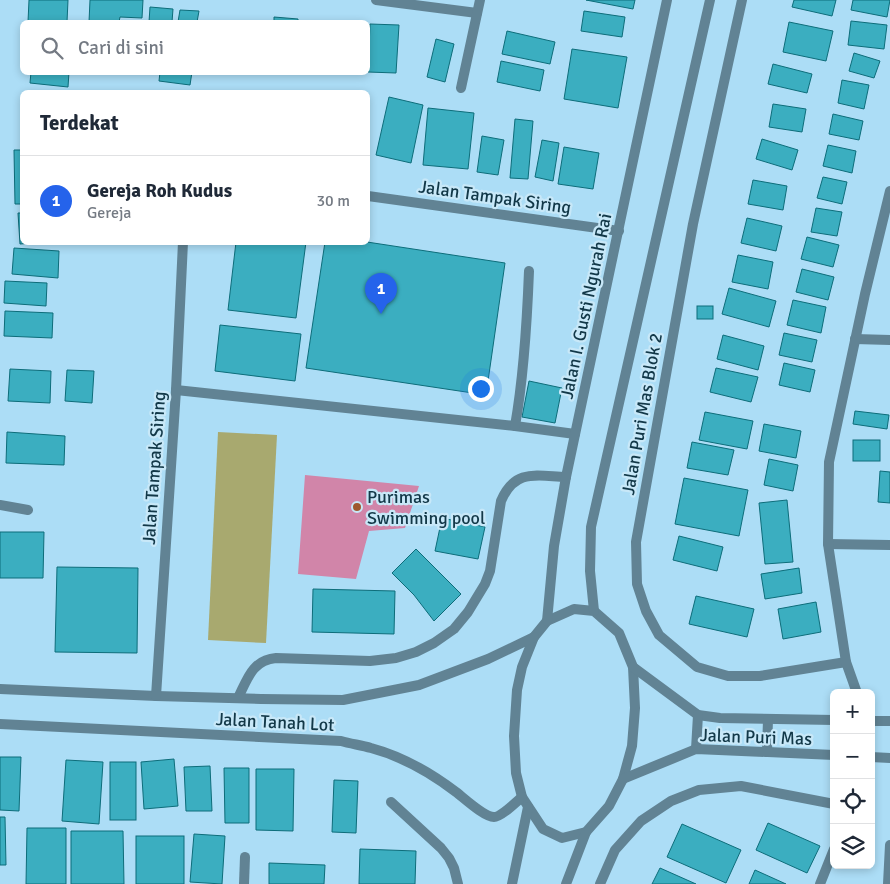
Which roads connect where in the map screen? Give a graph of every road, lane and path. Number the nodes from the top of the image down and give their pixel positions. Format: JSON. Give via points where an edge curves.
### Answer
{"nodes":[{"id":1,"x":376,"y":0,"type":"edge"},
{"id":2,"x":480,"y":0,"type":"edge"},
{"id":3,"x":667,"y":0,"type":"edge"},
{"id":4,"x":710,"y":0,"type":"edge"},
{"id":5,"x":742,"y":0,"type":"edge"},
{"id":6,"x":477,"y":13,"type":"junction"},
{"id":7,"x":461,"y":88,"type":"dead end"},
{"id":8,"x":890,"y":191,"type":"edge"},
{"id":9,"x":370,"y":196,"type":"edge"},
{"id":10,"x":619,"y":231,"type":"junction"},
{"id":11,"x":183,"y":245,"type":"edge"},
{"id":12,"x":529,"y":271,"type":"dead end"},
{"id":13,"x":855,"y":339,"type":"junction"},
{"id":14,"x":890,"y":340,"type":"edge"},
{"id":15,"x":176,"y":390,"type":"junction"},
{"id":16,"x":515,"y":426,"type":"junction"},
{"id":17,"x":574,"y":434,"type":"junction"},
{"id":18,"x":566,"y":477,"type":"junction"},
{"id":19,"x":0,"y":505,"type":"edge"},
{"id":20,"x":28,"y":510,"type":"dead end"},
{"id":21,"x":828,"y":544,"type":"junction"},
{"id":22,"x":890,"y":545,"type":"edge"},
{"id":23,"x":594,"y":611,"type":"junction"},
{"id":24,"x":548,"y":621,"type":"junction"},
{"id":25,"x":534,"y":637,"type":"junction"},
{"id":26,"x":846,"y":662,"type":"junction"},
{"id":27,"x":633,"y":667,"type":"junction"},
{"id":28,"x":0,"y":689,"type":"edge"},
{"id":29,"x":856,"y":689,"type":"edge"},
{"id":30,"x":156,"y":696,"type":"junction"},
{"id":31,"x":238,"y":698,"type":"junction"},
{"id":32,"x":698,"y":715,"type":"junction"},
{"id":33,"x":768,"y":719,"type":"junction"},
{"id":34,"x":830,"y":720,"type":"edge"},
{"id":35,"x":875,"y":720,"type":"edge"},
{"id":36,"x":890,"y":721,"type":"edge"},
{"id":37,"x":0,"y":724,"type":"edge"},
{"id":38,"x":696,"y":749,"type":"junction"},
{"id":39,"x":767,"y":752,"type":"junction"},
{"id":40,"x":830,"y":755,"type":"edge"},
{"id":41,"x":875,"y":757,"type":"edge"},
{"id":42,"x":890,"y":758,"type":"edge"},
{"id":43,"x":623,"y":778,"type":"junction"},
{"id":44,"x":391,"y":802,"type":"dead end"},
{"id":45,"x":525,"y":802,"type":"junction"},
{"id":46,"x":830,"y":803,"type":"edge"},
{"id":47,"x":586,"y":832,"type":"junction"},
{"id":48,"x":890,"y":846,"type":"edge"},
{"id":49,"x":245,"y":857,"type":"dead end"},
{"id":50,"x":830,"y":859,"type":"edge"},
{"id":51,"x":244,"y":884,"type":"edge"},
{"id":52,"x":458,"y":884,"type":"edge"},
{"id":53,"x":512,"y":884,"type":"edge"},
{"id":54,"x":566,"y":884,"type":"edge"},
{"id":55,"x":600,"y":884,"type":"edge"},
{"id":56,"x":820,"y":884,"type":"edge"},
{"id":57,"x":888,"y":884,"type":"edge"}],
"edges":[{"from":1,"to":6,"type":"street"},
{"from":2,"to":6,"type":"street"},
{"from":3,"to":10,"type":"street","name":"Jalan I. Gusti Ngurah Rai"},
{"from":4,"to":23,"type":"street","via":[[591,528],[590,571]]},
{"from":5,"to":26,"type":"street","name":"Jalan Puri Mas Blok 2","via":[[691,234],[636,542],[637,584],[659,635],[697,667],[728,676],[760,676]]},
{"from":6,"to":7,"type":"street"},
{"from":8,"to":13,"type":"street"},
{"from":9,"to":10,"type":"street","name":"Jalan Tampak Siring"},
{"from":10,"to":17,"type":"street","name":"Jalan I. Gusti Ngurah Rai"},
{"from":11,"to":15,"type":"street","name":"Jalan Tampak Siring"},
{"from":12,"to":16,"type":"street","via":[[527,325]]},
{"from":13,"to":14,"type":"street"},
{"from":13,"to":21,"type":"street","via":[[829,462]]},
{"from":15,"to":16,"type":"street"},
{"from":15,"to":30,"type":"street","name":"Jalan Tampak Siring"},
{"from":16,"to":17,"type":"street"},
{"from":17,"to":18,"type":"street","name":"Jalan I. Gusti Ngurah Rai"},
{"from":18,"to":24,"type":"street","name":"Jalan I. Gusti Ngurah Rai","via":[[554,546]]},
{"from":18,"to":31,"type":"street","via":[[527,476],[505,492],[490,570],[468,612],[454,629],[416,652],[396,658],[370,661],[264,660],[252,670]]},
{"from":19,"to":20,"type":"street"},
{"from":21,"to":22,"type":"street"},
{"from":21,"to":26,"type":"street"},
{"from":23,"to":24,"type":"street","via":[[574,609]]},
{"from":23,"to":27,"type":"street","via":[[619,633]]},
{"from":24,"to":25,"type":"street"},
{"from":25,"to":31,"type":"street","name":"Jalan Tanah Lot","via":[[419,686],[343,700]]},
{"from":25,"to":45,"type":"street","via":[[517,690],[514,736],[516,773]]},
{"from":26,"to":29,"type":"street"},
{"from":27,"to":32,"type":"street","name":"Jalan Puri Mas"},
{"from":27,"to":43,"type":"street","via":[[635,708],[632,746]]},
{"from":28,"to":30,"type":"street","name":"Jalan Tanah Lot"},
{"from":30,"to":31,"type":"street","name":"Jalan Tanah Lot"},
{"from":32,"to":33,"type":"street","name":"Jalan Puri Mas"},
{"from":32,"to":38,"type":"street"},
{"from":33,"to":34,"type":"street","name":"Jalan Puri Mas"},
{"from":33,"to":39,"type":"street"},
{"from":35,"to":36,"type":"street"},
{"from":37,"to":45,"type":"street","name":"Jalan Tanah Lot","via":[[340,742],[372,748],[399,758],[435,777],[493,817]]},
{"from":38,"to":39,"type":"street","name":"Jalan Puri Mas"},
{"from":38,"to":43,"type":"street","name":"Jalan Puri Mas"},
{"from":39,"to":40,"type":"street","name":"Jalan Puri Mas"},
{"from":41,"to":42,"type":"street"},
{"from":43,"to":47,"type":"street","via":[[609,806]]},
{"from":44,"to":52,"type":"street","via":[[441,848],[454,868]]},
{"from":45,"to":47,"type":"street","via":[[544,829],[562,838]]},
{"from":45,"to":53,"type":"street"},
{"from":46,"to":55,"type":"street","via":[[741,786],[699,790],[671,801],[641,821],[615,850]]},
{"from":47,"to":54,"type":"street"},
{"from":48,"to":57,"type":"street"},
{"from":49,"to":51,"type":"street"},
{"from":50,"to":56,"type":"street"}]}
